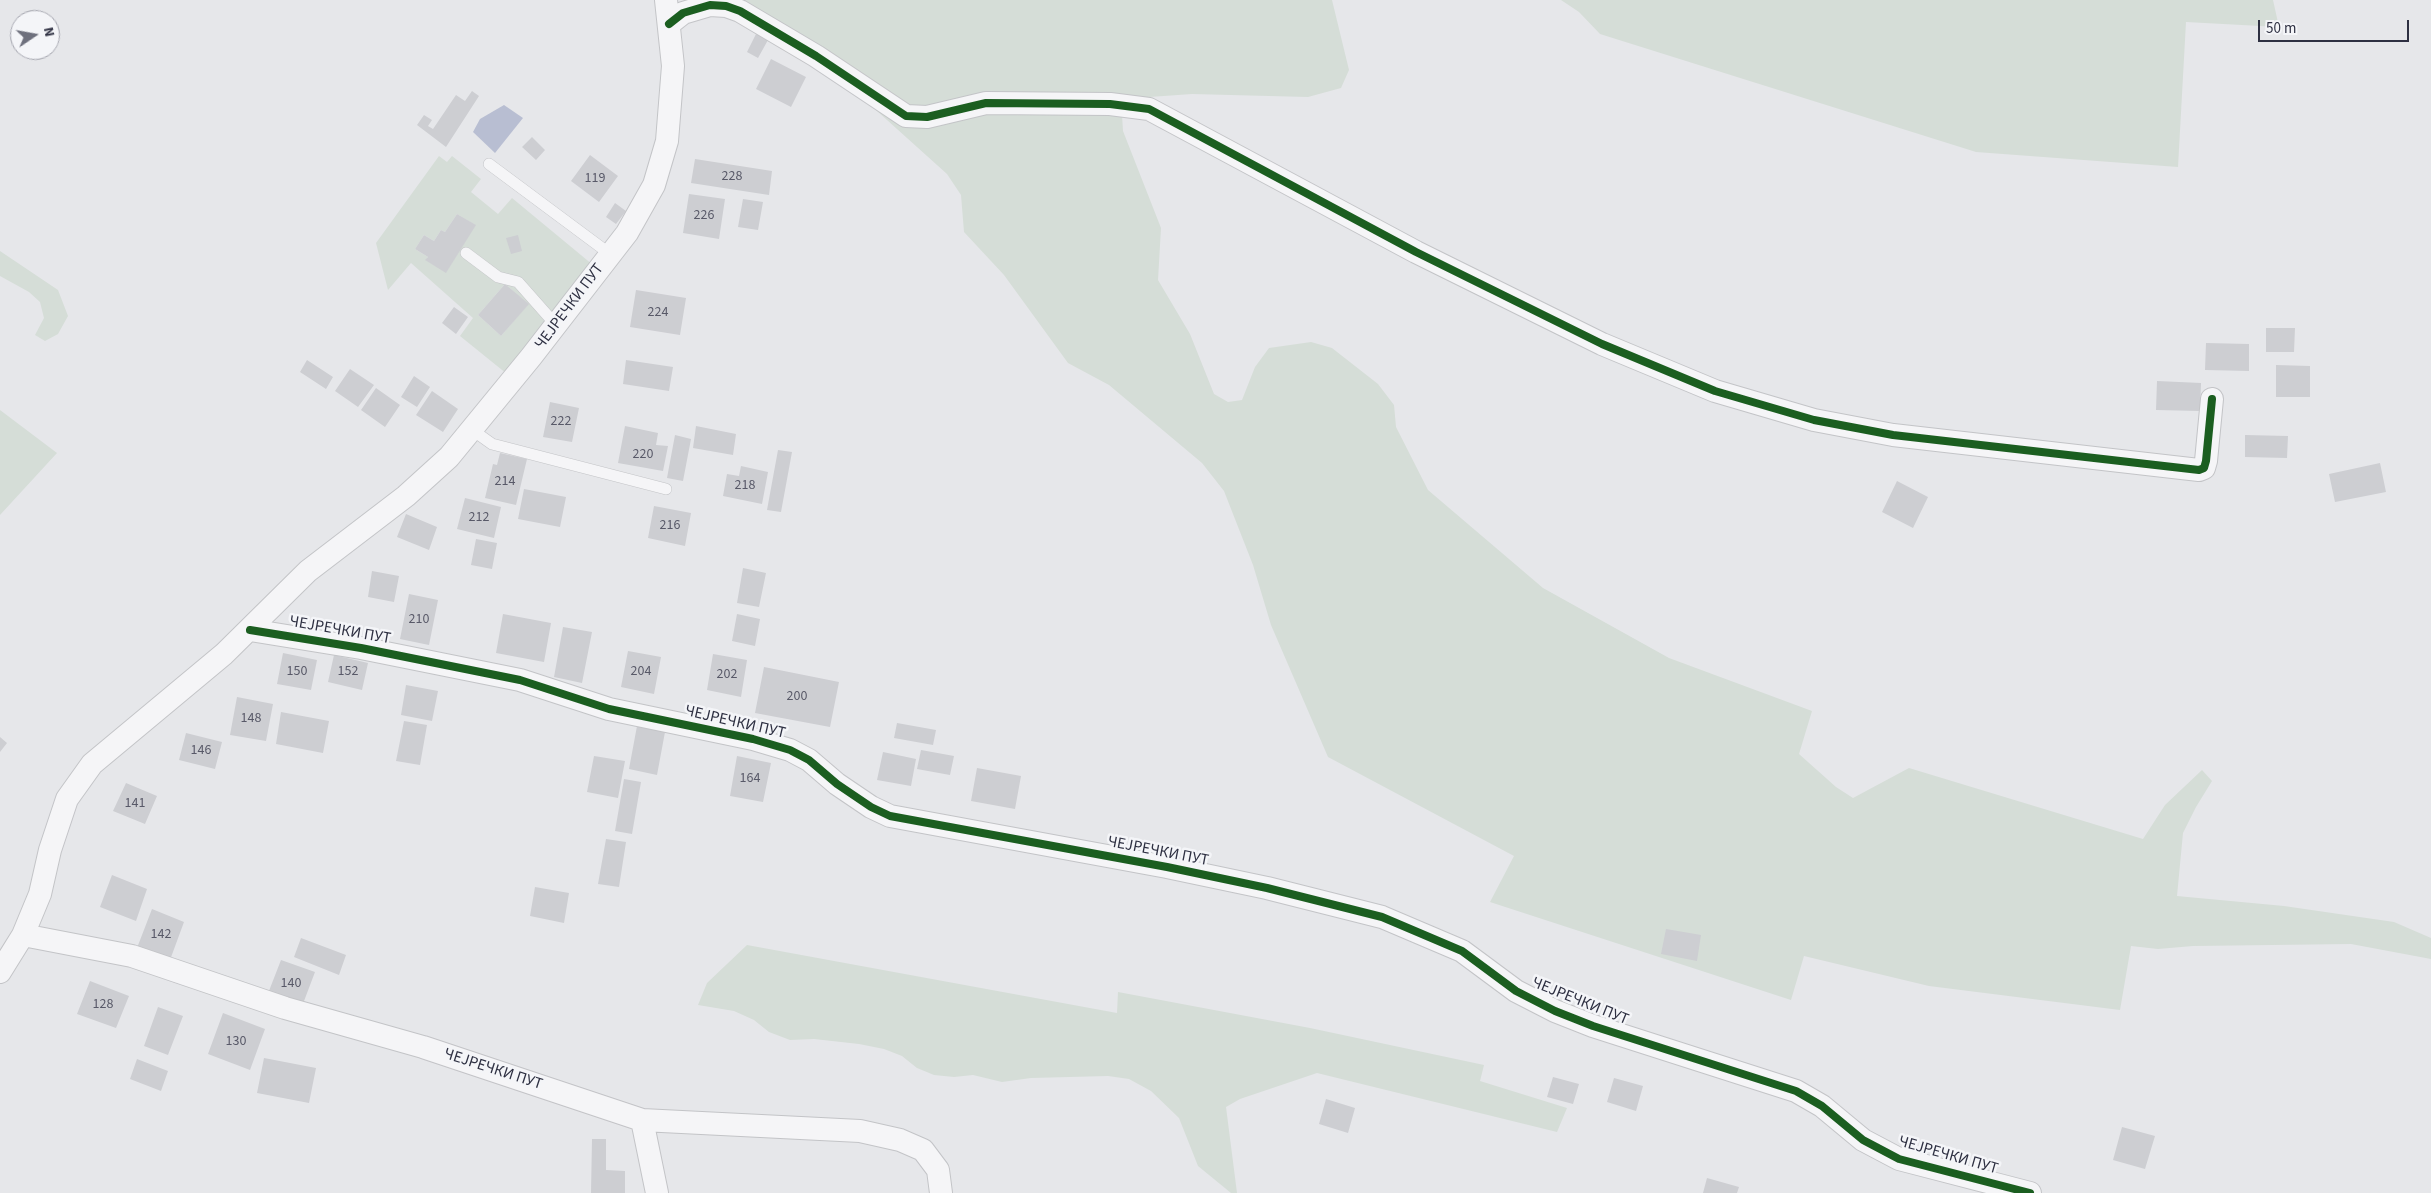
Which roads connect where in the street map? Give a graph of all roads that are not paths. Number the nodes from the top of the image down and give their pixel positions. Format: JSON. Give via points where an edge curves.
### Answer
{"nodes":[{"id":1,"x":666,"y":0,"type":"edge"},
{"id":2,"x":669,"y":24,"type":"junction"},
{"id":3,"x":489,"y":164,"type":"dead end"},
{"id":4,"x":466,"y":253,"type":"dead end"},
{"id":5,"x":610,"y":254,"type":"junction"},
{"id":6,"x":556,"y":325,"type":"junction"},
{"id":7,"x":2212,"y":399,"type":"dead end"},
{"id":8,"x":471,"y":429,"type":"junction"},
{"id":9,"x":666,"y":489,"type":"dead end"},
{"id":10,"x":250,"y":630,"type":"junction"},
{"id":11,"x":23,"y":935,"type":"junction"},
{"id":12,"x":0,"y":972,"type":"edge"},
{"id":13,"x":642,"y":1120,"type":"junction"},
{"id":14,"x":657,"y":1193,"type":"edge"},
{"id":15,"x":940,"y":1193,"type":"edge"},
{"id":16,"x":2030,"y":1193,"type":"edge"}],
"edges":[{"from":1,"to":2,"type":"street","name":"ЧЕЈРЕЧКИ ПУТ"},
{"from":2,"to":5,"type":"street","name":"ЧЕЈРЕЧКИ ПУТ","via":[[673,66],[670,115],[661,164],[654,185],[627,234]]},
{"from":2,"to":7,"type":"street","via":[[683,14],[710,5],[740,11],[816,56],[894,109],[912,117],[927,117],[986,103],[1104,104],[1149,109],[1408,247],[1602,344],[1715,390],[1814,420],[1893,435],[2199,470],[2204,468],[2206,461]]},
{"from":3,"to":5,"type":"lane"},
{"from":4,"to":6,"type":"lane","via":[[498,277],[518,282]]},
{"from":5,"to":6,"type":"street","name":"ЧЕЈРЕЧКИ ПУТ"},
{"from":6,"to":8,"type":"street","name":"ЧЕЈРЕЧКИ ПУТ"},
{"from":8,"to":9,"type":"lane","via":[[492,444]]},
{"from":8,"to":10,"type":"street","name":"ЧЕЈРЕЧКИ ПУТ","via":[[449,457],[406,496],[308,571]]},
{"from":10,"to":11,"type":"street","name":"ЧЕЈРЕЧКИ ПУТ","via":[[92,764],[67,798],[40,894]]},
{"from":10,"to":16,"type":"street","name":"ЧЕЈРЕЧКИ ПУТ","via":[[361,648],[520,680],[609,708],[753,739],[790,750],[809,760],[837,784],[890,816],[1167,867],[1267,888],[1382,918],[1462,951],[1516,991],[1555,1011],[1796,1091],[1822,1106],[1863,1140],[1899,1159]]},
{"from":11,"to":12,"type":"street","name":"ЧЕЈРЕЧКИ ПУТ"},
{"from":11,"to":13,"type":"street","name":"ЧЕЈРЕЧКИ ПУТ","via":[[132,956],[285,1008],[424,1047]]},
{"from":13,"to":14,"type":"street"},
{"from":13,"to":15,"type":"street","name":"ЧЕЈРЕЧКИ ПУТ","via":[[860,1131],[900,1140],[923,1150],[938,1170]]}]}
